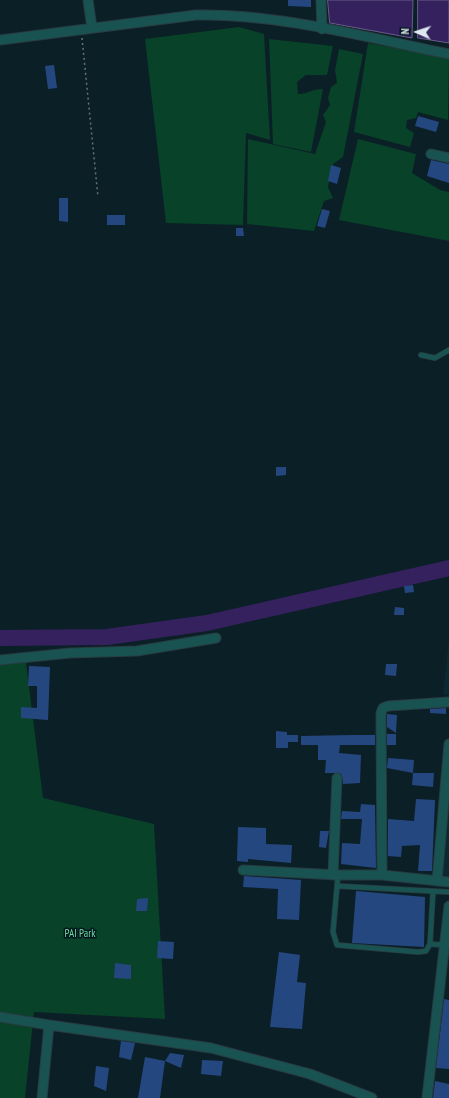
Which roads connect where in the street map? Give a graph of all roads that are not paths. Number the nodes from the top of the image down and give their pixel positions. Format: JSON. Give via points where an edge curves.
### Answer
{"nodes":[{"id":1,"x":88,"y":0,"type":"edge"},
{"id":2,"x":321,"y":0,"type":"edge"},
{"id":3,"x":92,"y":28,"type":"junction"},
{"id":4,"x":322,"y":29,"type":"junction"},
{"id":5,"x":0,"y":40,"type":"edge"},
{"id":6,"x":449,"y":54,"type":"edge"},
{"id":7,"x":431,"y":154,"type":"dead end"},
{"id":8,"x":449,"y":158,"type":"edge"},
{"id":9,"x":449,"y":350,"type":"edge"},
{"id":10,"x":421,"y":355,"type":"dead end"},
{"id":11,"x":216,"y":638,"type":"dead end"},
{"id":12,"x":0,"y":660,"type":"edge"},
{"id":13,"x":449,"y":702,"type":"edge"},
{"id":14,"x":449,"y":744,"type":"edge"},
{"id":15,"x":336,"y":778,"type":"dead end"},
{"id":16,"x":243,"y":870,"type":"dead end"},
{"id":17,"x":336,"y":875,"type":"junction"},
{"id":18,"x":382,"y":875,"type":"junction"},
{"id":19,"x":438,"y":880,"type":"junction"},
{"id":20,"x":449,"y":882,"type":"edge"},
{"id":21,"x":337,"y":886,"type":"junction"},
{"id":22,"x":433,"y":892,"type":"junction"},
{"id":23,"x":449,"y":892,"type":"edge"},
{"id":24,"x":449,"y":906,"type":"edge"},
{"id":25,"x":430,"y":944,"type":"junction"},
{"id":26,"x":444,"y":945,"type":"junction"},
{"id":27,"x":0,"y":1017,"type":"edge"},
{"id":28,"x":49,"y":1025,"type":"junction"},
{"id":29,"x":42,"y":1098,"type":"edge"},
{"id":30,"x":372,"y":1098,"type":"edge"},
{"id":31,"x":427,"y":1098,"type":"edge"}],
"edges":[{"from":1,"to":3,"type":"street"},
{"from":2,"to":4,"type":"street"},
{"from":3,"to":4,"type":"street","via":[[196,15],[228,14]]},
{"from":3,"to":5,"type":"street"},
{"from":4,"to":6,"type":"street"},
{"from":7,"to":8,"type":"street"},
{"from":9,"to":10,"type":"lane","via":[[435,358]]},
{"from":11,"to":12,"type":"street","via":[[137,651],[70,653]]},
{"from":13,"to":18,"type":"street","via":[[383,708]]},
{"from":14,"to":19,"type":"street"},
{"from":15,"to":17,"type":"street"},
{"from":16,"to":17,"type":"street"},
{"from":17,"to":18,"type":"street"},
{"from":17,"to":21,"type":"lane"},
{"from":18,"to":19,"type":"street"},
{"from":19,"to":20,"type":"street"},
{"from":21,"to":22,"type":"lane"},
{"from":21,"to":25,"type":"lane","via":[[333,932],[337,945],[418,952],[426,951]]},
{"from":22,"to":23,"type":"lane"},
{"from":22,"to":25,"type":"lane"},
{"from":24,"to":26,"type":"street"},
{"from":25,"to":26,"type":"lane"},
{"from":26,"to":31,"type":"street"},
{"from":27,"to":28,"type":"street"},
{"from":28,"to":29,"type":"street"},
{"from":28,"to":30,"type":"street","via":[[211,1048],[310,1074]]}]}
